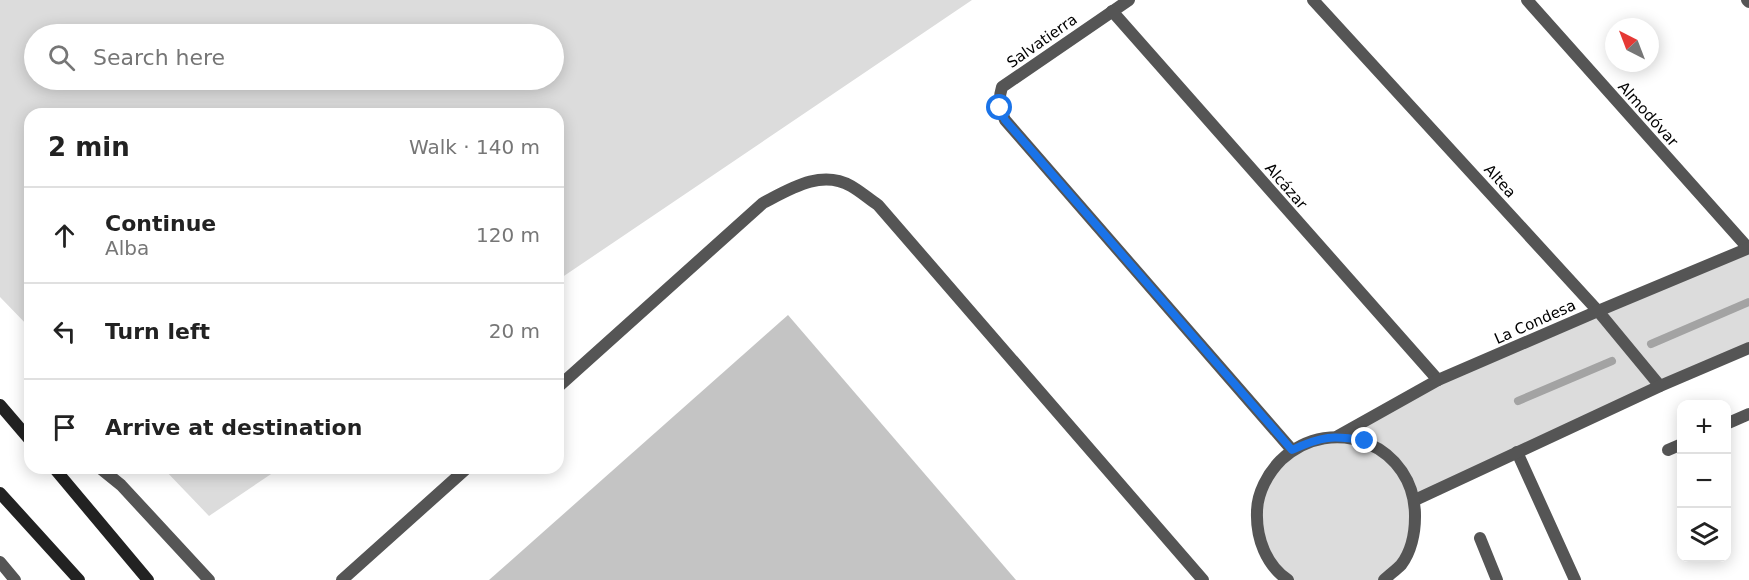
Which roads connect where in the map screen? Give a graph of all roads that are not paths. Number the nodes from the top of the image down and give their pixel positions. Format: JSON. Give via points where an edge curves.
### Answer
{"nodes":[{"id":1,"x":1129,"y":0,"type":"edge"},
{"id":2,"x":1313,"y":0,"type":"edge"},
{"id":3,"x":1527,"y":0,"type":"edge"},
{"id":4,"x":1112,"y":11,"type":"junction"},
{"id":5,"x":1748,"y":248,"type":"edge"},
{"id":6,"x":1598,"y":310,"type":"junction"},
{"id":7,"x":1749,"y":348,"type":"edge"},
{"id":8,"x":1438,"y":380,"type":"junction"},
{"id":9,"x":564,"y":382,"type":"edge"},
{"id":10,"x":1660,"y":386,"type":"junction"},
{"id":11,"x":0,"y":405,"type":"edge"},
{"id":12,"x":1749,"y":414,"type":"edge"},
{"id":13,"x":1731,"y":422,"type":"edge"},
{"id":14,"x":24,"y":433,"type":"edge"},
{"id":15,"x":1338,"y":436,"type":"junction"},
{"id":16,"x":1677,"y":446,"type":"edge"},
{"id":17,"x":1292,"y":450,"type":"junction"},
{"id":18,"x":1668,"y":450,"type":"dead end"},
{"id":19,"x":1517,"y":452,"type":"junction"},
{"id":20,"x":59,"y":474,"type":"edge"},
{"id":21,"x":108,"y":474,"type":"edge"},
{"id":22,"x":460,"y":474,"type":"edge"},
{"id":23,"x":0,"y":494,"type":"edge"},
{"id":24,"x":1415,"y":500,"type":"junction"},
{"id":25,"x":1480,"y":538,"type":"dead end"},
{"id":26,"x":0,"y":562,"type":"edge"},
{"id":27,"x":15,"y":580,"type":"edge"},
{"id":28,"x":79,"y":580,"type":"edge"},
{"id":29,"x":148,"y":580,"type":"edge"},
{"id":30,"x":209,"y":580,"type":"edge"},
{"id":31,"x":342,"y":580,"type":"edge"},
{"id":32,"x":1203,"y":580,"type":"edge"},
{"id":33,"x":1288,"y":580,"type":"edge"},
{"id":34,"x":1384,"y":580,"type":"edge"},
{"id":35,"x":1497,"y":580,"type":"edge"},
{"id":36,"x":1575,"y":580,"type":"edge"}],
"edges":[{"from":1,"to":4,"type":"street","name":"Salvatierra"},
{"from":2,"to":6,"type":"street","name":"Altea"},
{"from":3,"to":5,"type":"street","name":"Almodóvar"},
{"from":4,"to":8,"type":"street","name":"Alcázar"},
{"from":4,"to":17,"type":"street","name":"Salvatierra","via":[[1002,87],[1000,108],[1005,120]]},
{"from":5,"to":6,"type":"street","name":"La Condesa"},
{"from":6,"to":8,"type":"street","name":"La Condesa"},
{"from":6,"to":10,"type":"street","name":"Altea"},
{"from":7,"to":10,"type":"street"},
{"from":8,"to":15,"type":"street","name":"La Condesa"},
{"from":9,"to":32,"type":"street","via":[[764,203],[818,178],[833,179],[850,185],[878,205]]},
{"from":10,"to":19,"type":"street"},
{"from":11,"to":14,"type":"main road"},
{"from":12,"to":13,"type":"street"},
{"from":15,"to":17,"type":"street","via":[[1314,440]]},
{"from":15,"to":24,"type":"street","via":[[1365,441],[1388,455],[1406,476]]},
{"from":16,"to":18,"type":"street"},
{"from":17,"to":33,"type":"street","via":[[1274,466],[1262,487],[1256,511],[1258,534],[1267,557]]},
{"from":19,"to":24,"type":"street"},
{"from":19,"to":36,"type":"street"},
{"from":20,"to":29,"type":"main road"},
{"from":21,"to":30,"type":"street"},
{"from":22,"to":31,"type":"street"},
{"from":23,"to":28,"type":"main road"},
{"from":24,"to":34,"type":"street","via":[[1415,534],[1401,564]]},
{"from":25,"to":35,"type":"street"},
{"from":26,"to":27,"type":"street"}]}
